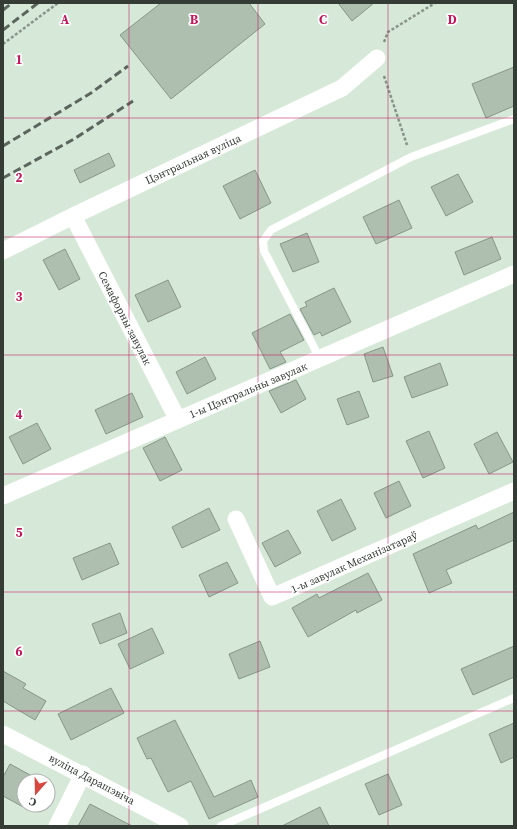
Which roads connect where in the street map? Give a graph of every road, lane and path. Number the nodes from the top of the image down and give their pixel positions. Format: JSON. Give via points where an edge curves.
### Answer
{"nodes":[{"id":1,"x":58,"y":3,"type":"edge"},
{"id":2,"x":435,"y":3,"type":"edge"},
{"id":3,"x":3,"y":44,"type":"edge"},
{"id":4,"x":377,"y":58,"type":"junction"},
{"id":5,"x":514,"y":119,"type":"edge"},
{"id":6,"x":411,"y":157,"type":"junction"},
{"id":7,"x":73,"y":216,"type":"junction"},
{"id":8,"x":3,"y":252,"type":"edge"},
{"id":9,"x":514,"y":274,"type":"edge"},
{"id":10,"x":320,"y":358,"type":"junction"},
{"id":11,"x":178,"y":420,"type":"junction"},
{"id":12,"x":514,"y":491,"type":"edge"},
{"id":13,"x":3,"y":496,"type":"edge"},
{"id":14,"x":236,"y":519,"type":"dead end"},
{"id":15,"x":514,"y":698,"type":"edge"},
{"id":16,"x":3,"y":734,"type":"edge"},
{"id":17,"x":83,"y":774,"type":"junction"},
{"id":18,"x":57,"y":826,"type":"edge"},
{"id":19,"x":180,"y":826,"type":"edge"},
{"id":20,"x":221,"y":826,"type":"edge"}],
"edges":[{"from":1,"to":3,"type":"path"},
{"from":2,"to":4,"type":"path","via":[[388,32]]},
{"from":4,"to":6,"type":"path"},
{"from":4,"to":7,"type":"street","name":"Цэнтральная вуліца","via":[[342,88]]},
{"from":5,"to":6,"type":"lane"},
{"from":6,"to":10,"type":"lane","via":[[271,230],[263,241],[264,251]]},
{"from":7,"to":8,"type":"street","name":"Цэнтральная вуліца"},
{"from":7,"to":11,"type":"street","name":"Семафорны завулак"},
{"from":9,"to":10,"type":"street","name":"1-ы Цэнтральны завулак"},
{"from":10,"to":11,"type":"street","name":"1-ы Цэнтральны завулак"},
{"from":11,"to":13,"type":"street","name":"1-ы Цэнтральны завулак"},
{"from":12,"to":14,"type":"street","name":"1-ы завулак Механізатараў","via":[[272,598]]},
{"from":15,"to":20,"type":"lane"},
{"from":16,"to":17,"type":"street","name":"вуліца Дарашэвіча"},
{"from":17,"to":18,"type":"street"},
{"from":17,"to":19,"type":"street","name":"вуліца Дарашэвіча"}]}
